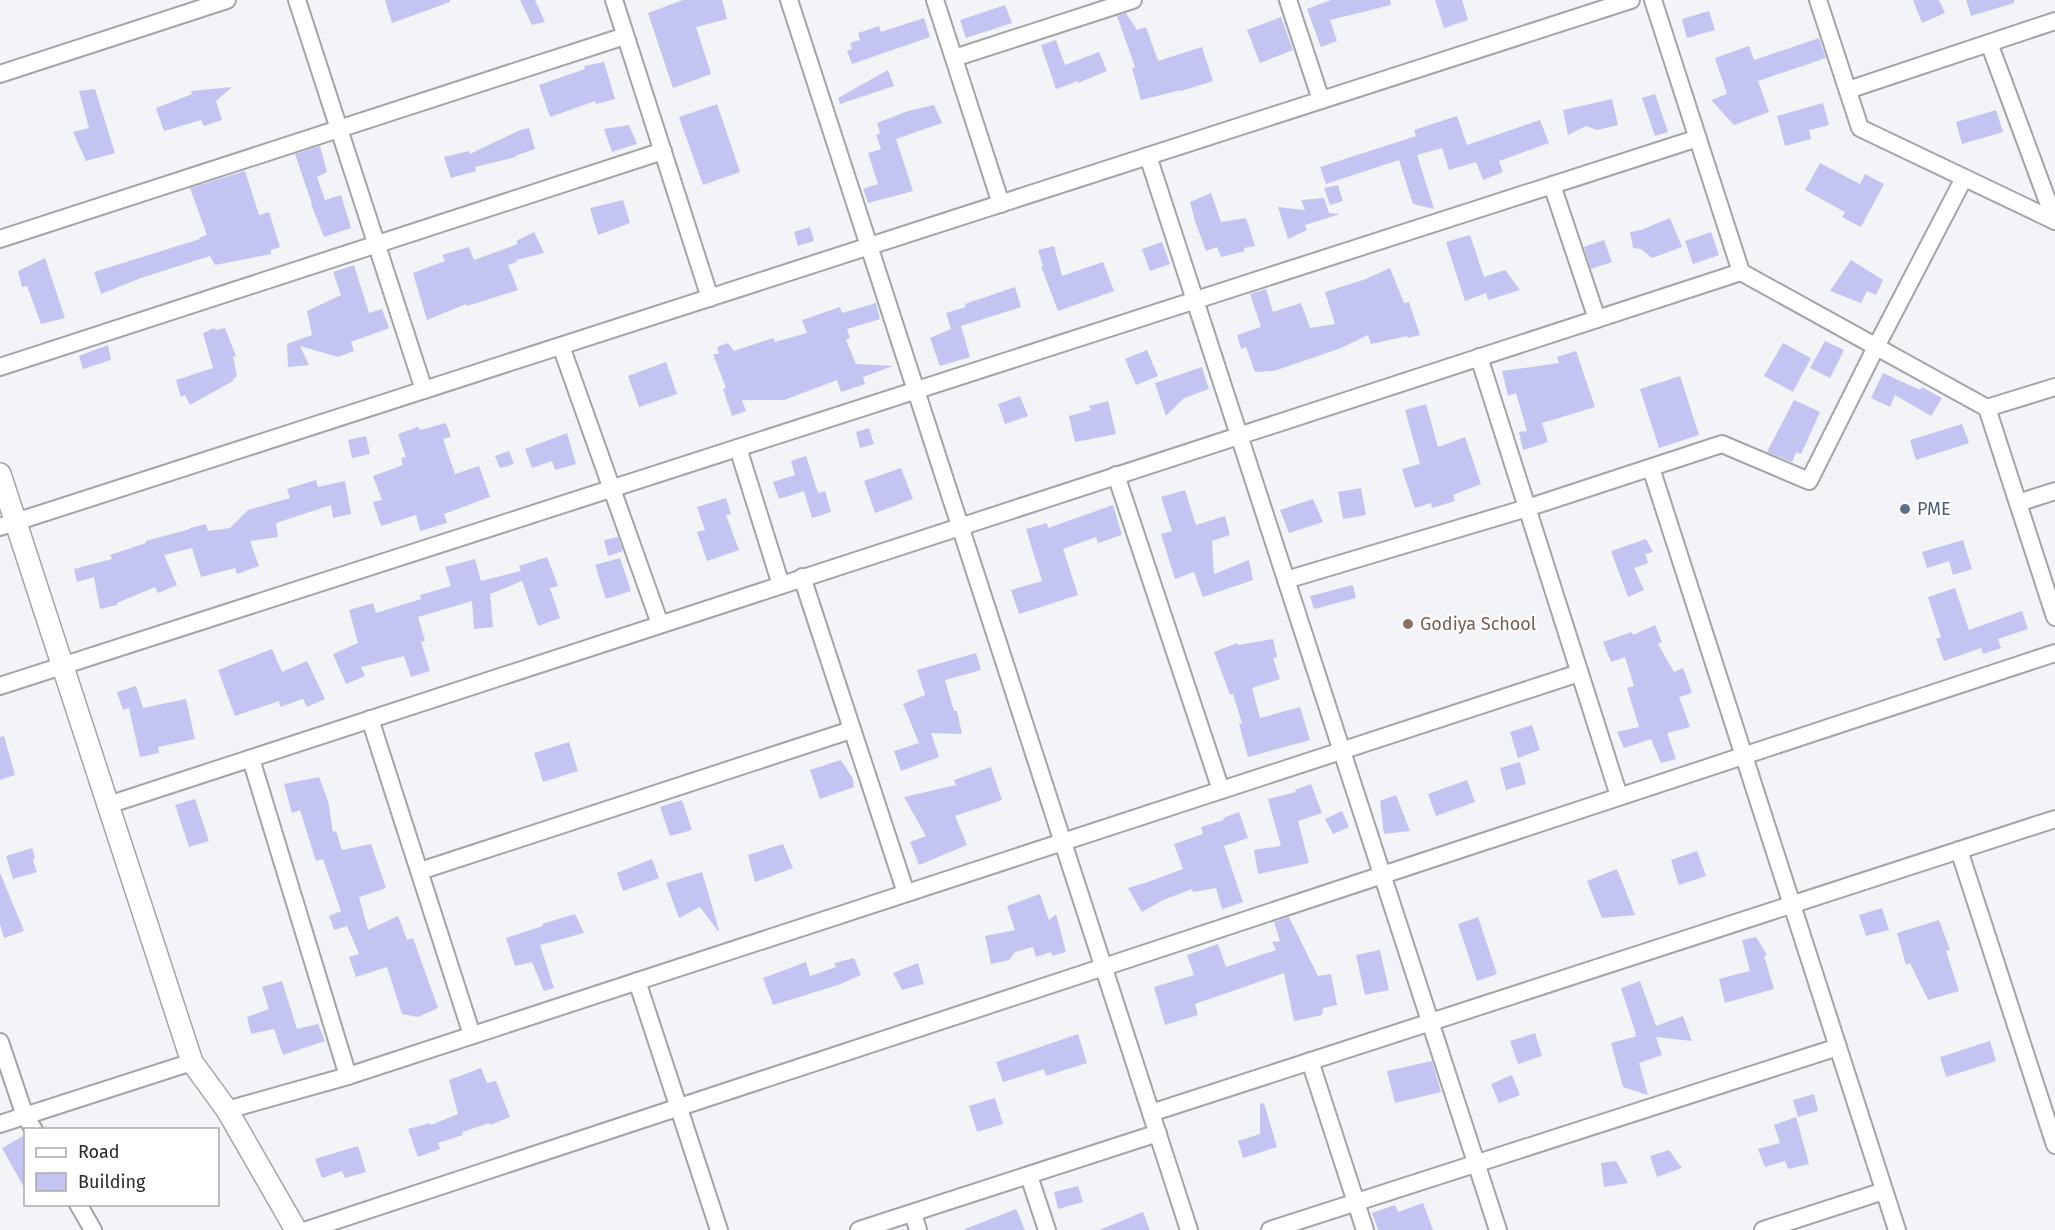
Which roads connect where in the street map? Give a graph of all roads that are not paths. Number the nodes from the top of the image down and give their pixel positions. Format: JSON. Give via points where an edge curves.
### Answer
{"nodes":[{"id":1,"x":227,"y":0,"type":"edge"},
{"id":2,"x":297,"y":0,"type":"edge"},
{"id":3,"x":614,"y":0,"type":"edge"},
{"id":4,"x":789,"y":0,"type":"edge"},
{"id":5,"x":935,"y":0,"type":"edge"},
{"id":6,"x":1133,"y":0,"type":"edge"},
{"id":7,"x":1288,"y":0,"type":"edge"},
{"id":8,"x":1631,"y":0,"type":"edge"},
{"id":9,"x":1653,"y":0,"type":"edge"},
{"id":10,"x":1818,"y":0,"type":"edge"},
{"id":11,"x":2055,"y":21,"type":"edge"},
{"id":12,"x":625,"y":36,"type":"junction"},
{"id":13,"x":1989,"y":43,"type":"junction"},
{"id":14,"x":954,"y":58,"type":"junction"},
{"id":15,"x":0,"y":74,"type":"edge"},
{"id":16,"x":1848,"y":90,"type":"junction"},
{"id":17,"x":1321,"y":100,"type":"junction"},
{"id":18,"x":339,"y":129,"type":"junction"},
{"id":19,"x":1698,"y":138,"type":"junction"},
{"id":20,"x":663,"y":151,"type":"junction"},
{"id":21,"x":1148,"y":156,"type":"junction"},
{"id":22,"x":1964,"y":178,"type":"junction"},
{"id":23,"x":1552,"y":185,"type":"junction"},
{"id":24,"x":1001,"y":204,"type":"junction"},
{"id":25,"x":2055,"y":221,"type":"edge"},
{"id":26,"x":0,"y":239,"type":"edge"},
{"id":27,"x":377,"y":245,"type":"junction"},
{"id":28,"x":869,"y":247,"type":"junction"},
{"id":29,"x":1741,"y":272,"type":"junction"},
{"id":30,"x":710,"y":298,"type":"junction"},
{"id":31,"x":1195,"y":300,"type":"junction"},
{"id":32,"x":1597,"y":319,"type":"junction"},
{"id":33,"x":561,"y":346,"type":"junction"},
{"id":34,"x":1876,"y":347,"type":"junction"},
{"id":35,"x":1479,"y":357,"type":"junction"},
{"id":36,"x":0,"y":367,"type":"edge"},
{"id":37,"x":2055,"y":387,"type":"edge"},
{"id":38,"x":424,"y":390,"type":"junction"},
{"id":39,"x":916,"y":390,"type":"junction"},
{"id":40,"x":1987,"y":408,"type":"junction"},
{"id":41,"x":1239,"y":435,"type":"junction"},
{"id":42,"x":738,"y":448,"type":"junction"},
{"id":43,"x":1651,"y":468,"type":"junction"},
{"id":44,"x":0,"y":474,"type":"edge"},
{"id":45,"x":1116,"y":476,"type":"junction"},
{"id":46,"x":611,"y":489,"type":"junction"},
{"id":47,"x":2055,"y":491,"type":"edge"},
{"id":48,"x":2018,"y":503,"type":"junction"},
{"id":49,"x":1527,"y":508,"type":"junction"},
{"id":50,"x":8,"y":525,"type":"edge"},
{"id":51,"x":960,"y":526,"type":"junction"},
{"id":52,"x":802,"y":577,"type":"junction"},
{"id":53,"x":1286,"y":580,"type":"junction"},
{"id":54,"x":782,"y":585,"type":"junction"},
{"id":55,"x":2055,"y":617,"type":"edge"},
{"id":56,"x":660,"y":624,"type":"junction"},
{"id":57,"x":2055,"y":653,"type":"edge"},
{"id":58,"x":62,"y":666,"type":"junction"},
{"id":59,"x":1579,"y":673,"type":"junction"},
{"id":60,"x":0,"y":686,"type":"edge"},
{"id":61,"x":370,"y":719,"type":"junction"},
{"id":62,"x":851,"y":730,"type":"junction"},
{"id":63,"x":1342,"y":751,"type":"junction"},
{"id":64,"x":1744,"y":755,"type":"junction"},
{"id":65,"x":251,"y":759,"type":"junction"},
{"id":66,"x":1221,"y":790,"type":"junction"},
{"id":67,"x":1619,"y":796,"type":"junction"},
{"id":68,"x":108,"y":805,"type":"junction"},
{"id":69,"x":2055,"y":819,"type":"edge"},
{"id":70,"x":1063,"y":842,"type":"junction"},
{"id":71,"x":1959,"y":850,"type":"junction"},
{"id":72,"x":420,"y":871,"type":"junction"},
{"id":73,"x":1382,"y":874,"type":"junction"},
{"id":74,"x":906,"y":893,"type":"junction"},
{"id":75,"x":1792,"y":904,"type":"junction"},
{"id":76,"x":1103,"y":966,"type":"junction"},
{"id":77,"x":637,"y":981,"type":"junction"},
{"id":78,"x":1430,"y":1022,"type":"junction"},
{"id":79,"x":472,"y":1035,"type":"junction"},
{"id":80,"x":0,"y":1042,"type":"edge"},
{"id":81,"x":1838,"y":1047,"type":"junction"},
{"id":82,"x":1310,"y":1061,"type":"junction"},
{"id":83,"x":192,"y":1062,"type":"junction"},
{"id":84,"x":348,"y":1076,"type":"junction"},
{"id":85,"x":678,"y":1106,"type":"junction"},
{"id":86,"x":227,"y":1110,"type":"junction"},
{"id":87,"x":1151,"y":1113,"type":"junction"},
{"id":88,"x":29,"y":1123,"type":"edge"},
{"id":89,"x":0,"y":1124,"type":"edge"},
{"id":90,"x":1158,"y":1133,"type":"junction"},
{"id":91,"x":2055,"y":1145,"type":"edge"},
{"id":92,"x":1476,"y":1162,"type":"junction"},
{"id":93,"x":1029,"y":1176,"type":"junction"},
{"id":94,"x":1884,"y":1191,"type":"junction"},
{"id":95,"x":1355,"y":1201,"type":"junction"},
{"id":96,"x":79,"y":1206,"type":"edge"},
{"id":97,"x":913,"y":1213,"type":"junction"},
{"id":98,"x":93,"y":1230,"type":"edge"},
{"id":99,"x":296,"y":1230,"type":"edge"},
{"id":100,"x":307,"y":1230,"type":"edge"},
{"id":101,"x":719,"y":1230,"type":"edge"},
{"id":102,"x":859,"y":1230,"type":"edge"},
{"id":103,"x":918,"y":1230,"type":"edge"},
{"id":104,"x":1047,"y":1230,"type":"edge"},
{"id":105,"x":1189,"y":1230,"type":"edge"},
{"id":106,"x":1270,"y":1230,"type":"edge"},
{"id":107,"x":1365,"y":1230,"type":"edge"},
{"id":108,"x":1498,"y":1230,"type":"edge"},
{"id":109,"x":1763,"y":1230,"type":"edge"},
{"id":110,"x":1897,"y":1230,"type":"edge"}],
"edges":[{"from":1,"to":15,"type":"street"},
{"from":2,"to":18,"type":"street"},
{"from":3,"to":12,"type":"street"},
{"from":4,"to":28,"type":"street"},
{"from":5,"to":14,"type":"street"},
{"from":6,"to":14,"type":"street"},
{"from":7,"to":17,"type":"street"},
{"from":8,"to":17,"type":"street"},
{"from":9,"to":19,"type":"street"},
{"from":10,"to":16,"type":"street"},
{"from":11,"to":13,"type":"street"},
{"from":12,"to":18,"type":"street"},
{"from":12,"to":20,"type":"street"},
{"from":13,"to":16,"type":"street"},
{"from":13,"to":25,"type":"street"},
{"from":14,"to":24,"type":"street"},
{"from":16,"to":22,"type":"street","via":[[1860,128]]},
{"from":17,"to":21,"type":"street"},
{"from":18,"to":26,"type":"street"},
{"from":18,"to":27,"type":"street"},
{"from":19,"to":23,"type":"street"},
{"from":19,"to":29,"type":"street"},
{"from":20,"to":27,"type":"street"},
{"from":20,"to":30,"type":"street"},
{"from":21,"to":24,"type":"street"},
{"from":21,"to":31,"type":"street"},
{"from":22,"to":25,"type":"street"},
{"from":22,"to":34,"type":"street"},
{"from":23,"to":31,"type":"street"},
{"from":23,"to":32,"type":"street"},
{"from":24,"to":28,"type":"street"},
{"from":27,"to":36,"type":"street"},
{"from":27,"to":38,"type":"street"},
{"from":28,"to":30,"type":"street"},
{"from":28,"to":39,"type":"street"},
{"from":29,"to":32,"type":"street"},
{"from":29,"to":34,"type":"street"},
{"from":30,"to":33,"type":"street"},
{"from":31,"to":39,"type":"street"},
{"from":31,"to":41,"type":"street"},
{"from":32,"to":35,"type":"street"},
{"from":33,"to":38,"type":"street"},
{"from":33,"to":46,"type":"street"},
{"from":34,"to":40,"type":"street"},
{"from":34,"to":43,"type":"street","via":[[1809,481],[1722,444]]},
{"from":35,"to":41,"type":"street"},
{"from":35,"to":49,"type":"street"},
{"from":37,"to":40,"type":"street"},
{"from":38,"to":50,"type":"street"},
{"from":39,"to":42,"type":"street"},
{"from":39,"to":51,"type":"street"},
{"from":40,"to":48,"type":"street"},
{"from":41,"to":45,"type":"street"},
{"from":41,"to":53,"type":"street"},
{"from":42,"to":46,"type":"street"},
{"from":42,"to":54,"type":"street"},
{"from":43,"to":49,"type":"street"},
{"from":43,"to":64,"type":"street"},
{"from":44,"to":50,"type":"street"},
{"from":45,"to":51,"type":"street"},
{"from":45,"to":66,"type":"street"},
{"from":46,"to":56,"type":"street"},
{"from":46,"to":58,"type":"street"},
{"from":47,"to":48,"type":"street"},
{"from":48,"to":55,"type":"street"},
{"from":49,"to":53,"type":"street"},
{"from":49,"to":59,"type":"street"},
{"from":50,"to":58,"type":"street"},
{"from":51,"to":52,"type":"street"},
{"from":51,"to":70,"type":"street"},
{"from":52,"to":54,"type":"street"},
{"from":52,"to":62,"type":"street"},
{"from":53,"to":63,"type":"street"},
{"from":54,"to":56,"type":"street"},
{"from":56,"to":61,"type":"street"},
{"from":57,"to":64,"type":"street"},
{"from":58,"to":60,"type":"street"},
{"from":58,"to":68,"type":"street"},
{"from":59,"to":63,"type":"street"},
{"from":59,"to":67,"type":"street"},
{"from":61,"to":65,"type":"street"},
{"from":61,"to":72,"type":"street"},
{"from":62,"to":72,"type":"street"},
{"from":62,"to":74,"type":"street"},
{"from":63,"to":66,"type":"street"},
{"from":63,"to":73,"type":"street"},
{"from":64,"to":67,"type":"street"},
{"from":64,"to":75,"type":"street"},
{"from":65,"to":68,"type":"street"},
{"from":65,"to":84,"type":"street"},
{"from":66,"to":70,"type":"street"},
{"from":67,"to":73,"type":"street"},
{"from":68,"to":83,"type":"street"},
{"from":69,"to":71,"type":"street"},
{"from":70,"to":74,"type":"street"},
{"from":70,"to":76,"type":"street"},
{"from":71,"to":75,"type":"street"},
{"from":71,"to":91,"type":"street"},
{"from":72,"to":79,"type":"street"},
{"from":73,"to":76,"type":"street"},
{"from":73,"to":78,"type":"street"},
{"from":74,"to":77,"type":"street"},
{"from":75,"to":78,"type":"street"},
{"from":75,"to":81,"type":"street"},
{"from":76,"to":85,"type":"street"},
{"from":76,"to":87,"type":"street"},
{"from":77,"to":79,"type":"street"},
{"from":77,"to":85,"type":"street"},
{"from":78,"to":82,"type":"street"},
{"from":78,"to":92,"type":"street"},
{"from":79,"to":84,"type":"street"},
{"from":80,"to":88,"type":"street"},
{"from":81,"to":92,"type":"street"},
{"from":81,"to":94,"type":"street"},
{"from":82,"to":87,"type":"street"},
{"from":82,"to":95,"type":"street"},
{"from":83,"to":86,"type":"street"},
{"from":83,"to":88,"type":"street"},
{"from":84,"to":86,"type":"street"},
{"from":85,"to":100,"type":"street"},
{"from":85,"to":101,"type":"street"},
{"from":86,"to":99,"type":"street"},
{"from":87,"to":90,"type":"street"},
{"from":88,"to":89,"type":"street"},
{"from":90,"to":93,"type":"street"},
{"from":90,"to":105,"type":"street"},
{"from":92,"to":95,"type":"street"},
{"from":92,"to":108,"type":"street"},
{"from":93,"to":97,"type":"street"},
{"from":93,"to":104,"type":"street"},
{"from":94,"to":109,"type":"street"},
{"from":94,"to":110,"type":"street"},
{"from":95,"to":106,"type":"street"},
{"from":95,"to":107,"type":"street"},
{"from":96,"to":98,"type":"street"},
{"from":97,"to":102,"type":"street"},
{"from":97,"to":103,"type":"street"}]}
